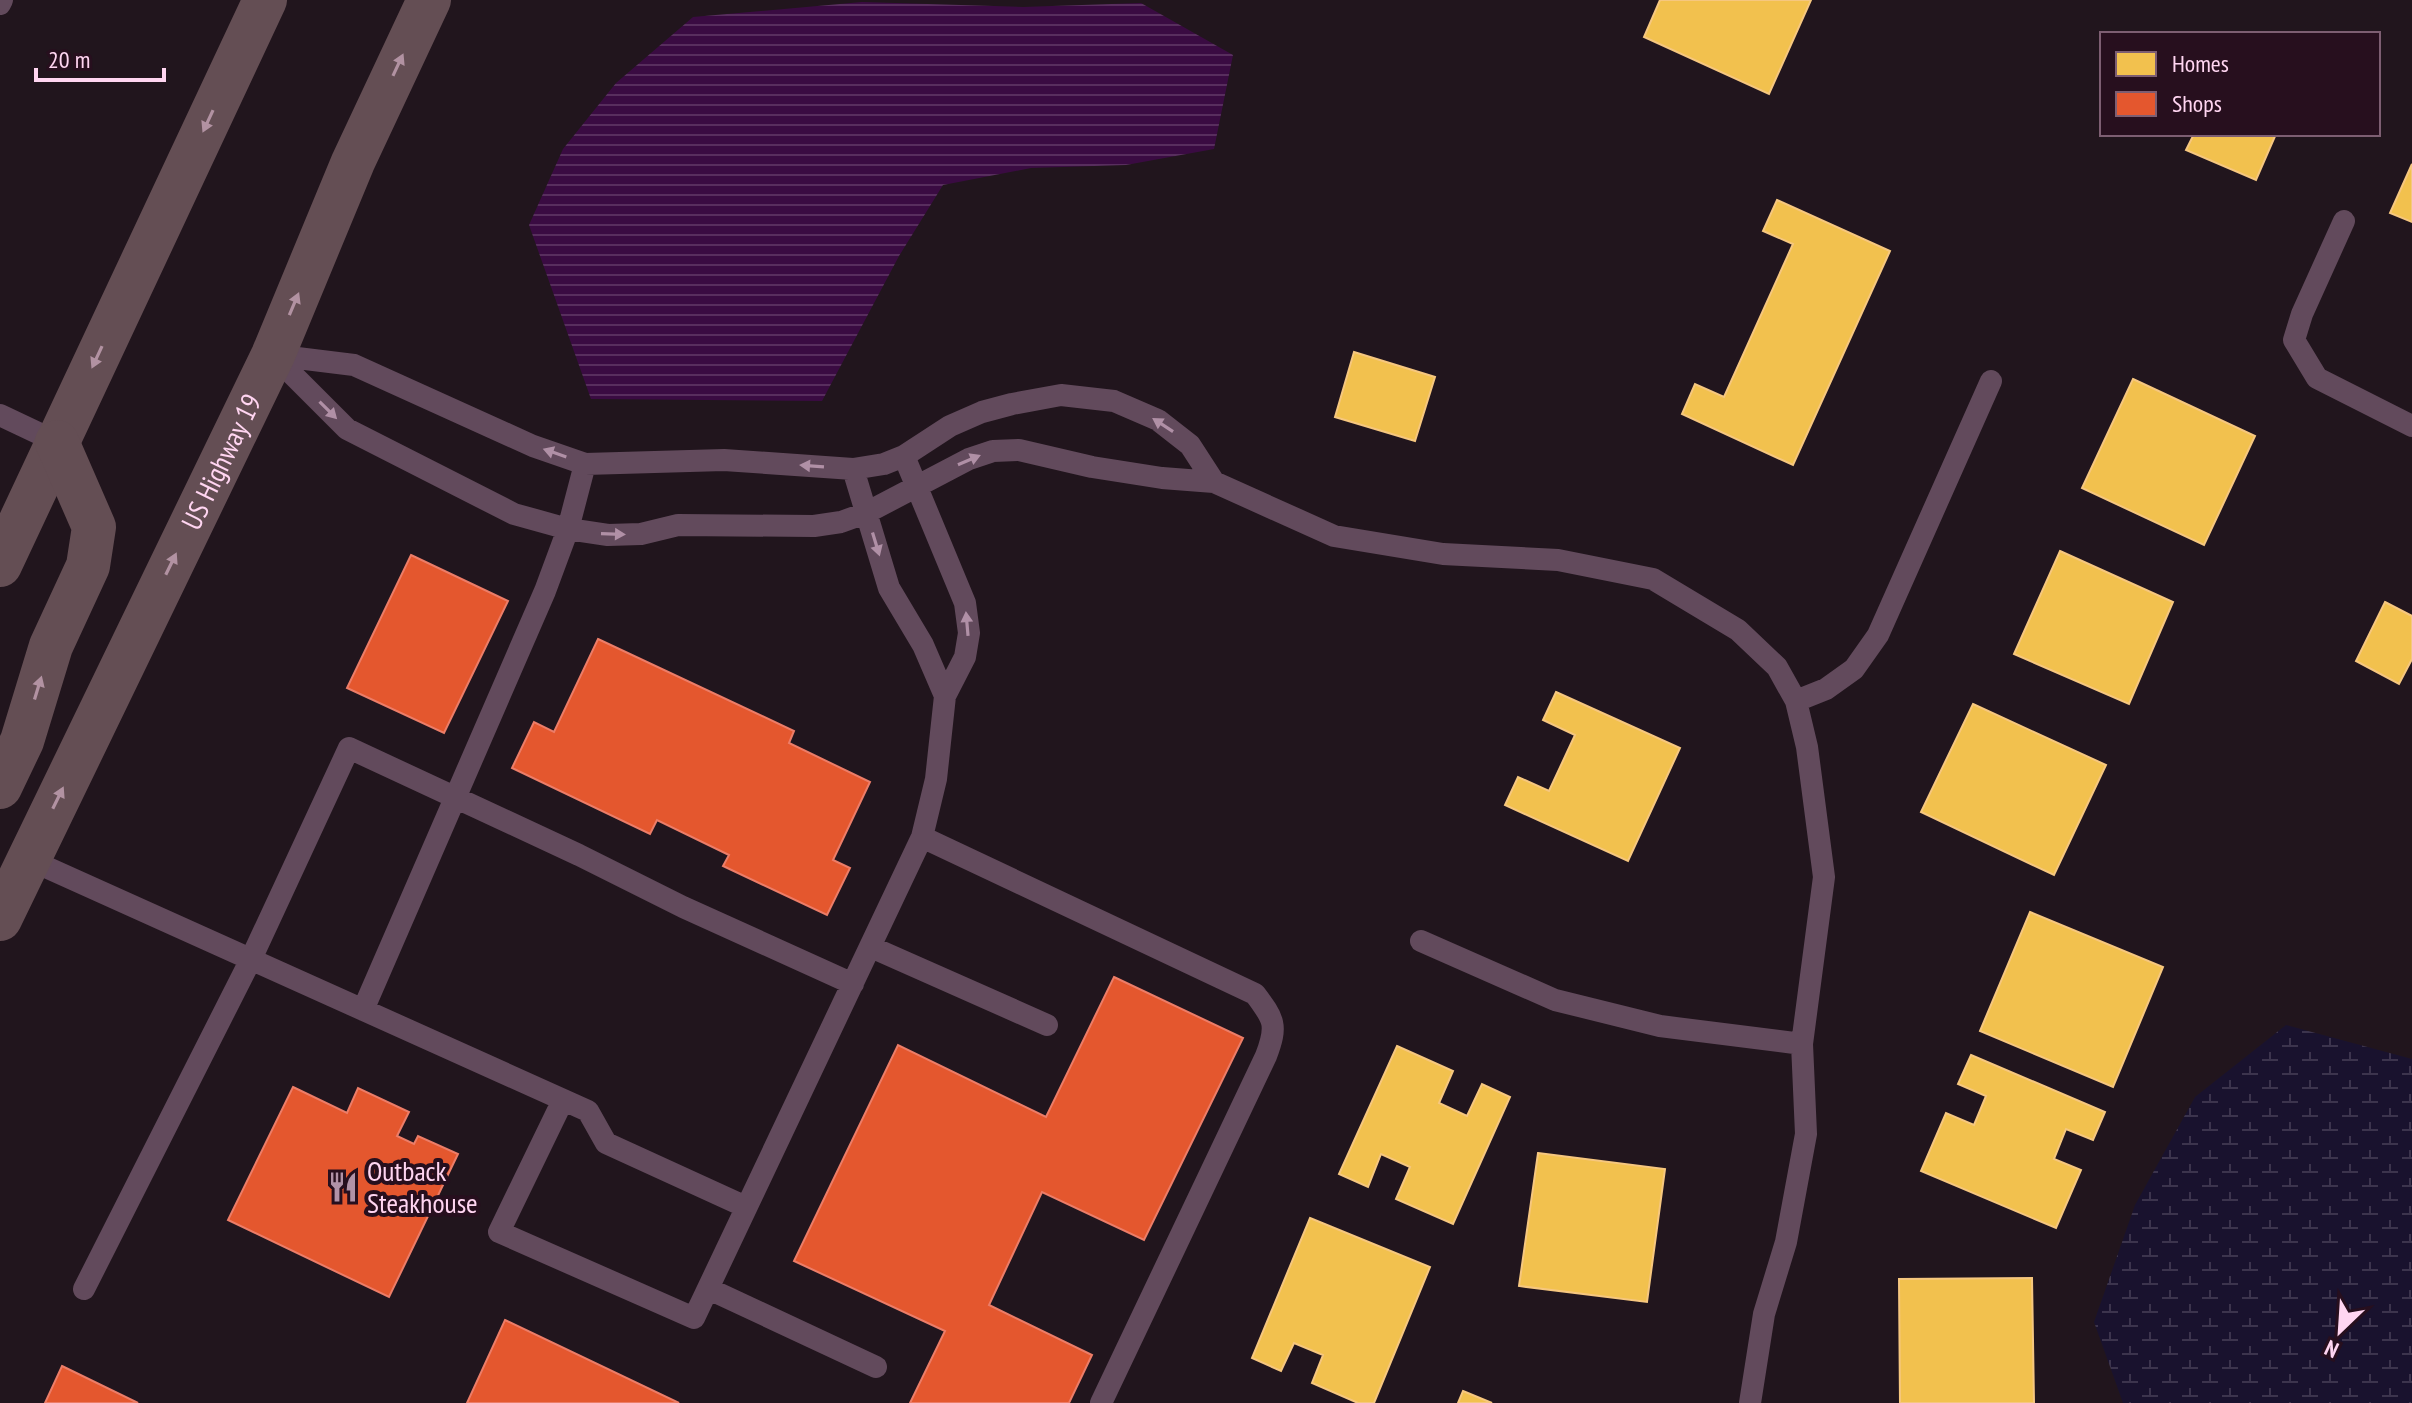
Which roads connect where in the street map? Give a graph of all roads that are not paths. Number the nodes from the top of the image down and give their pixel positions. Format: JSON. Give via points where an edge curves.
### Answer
{"nodes":[{"id":1,"x":265,"y":0,"type":"edge"},
{"id":2,"x":429,"y":0,"type":"edge"},
{"id":3,"x":2344,"y":221,"type":"dead end"},
{"id":4,"x":273,"y":355,"type":"junction"},
{"id":5,"x":1991,"y":381,"type":"dead end"},
{"id":6,"x":0,"y":415,"type":"edge"},
{"id":7,"x":2412,"y":426,"type":"edge"},
{"id":8,"x":57,"y":442,"type":"junction"},
{"id":9,"x":904,"y":456,"type":"junction"},
{"id":10,"x":585,"y":464,"type":"junction"},
{"id":11,"x":853,"y":469,"type":"junction"},
{"id":12,"x":1214,"y":482,"type":"junction"},
{"id":13,"x":917,"y":486,"type":"junction"},
{"id":14,"x":866,"y":513,"type":"junction"},
{"id":15,"x":568,"y":529,"type":"junction"},
{"id":16,"x":0,"y":565,"type":"edge"},
{"id":17,"x":945,"y":696,"type":"junction"},
{"id":18,"x":1796,"y":701,"type":"junction"},
{"id":19,"x":0,"y":787,"type":"edge"},
{"id":20,"x":456,"y":799,"type":"junction"},
{"id":21,"x":922,"y":837,"type":"junction"},
{"id":22,"x":28,"y":859,"type":"junction"},
{"id":23,"x":0,"y":919,"type":"edge"},
{"id":24,"x":1421,"y":941,"type":"dead end"},
{"id":25,"x":871,"y":947,"type":"junction"},
{"id":26,"x":251,"y":959,"type":"junction"},
{"id":27,"x":853,"y":984,"type":"junction"},
{"id":28,"x":363,"y":1010,"type":"junction"},
{"id":29,"x":1047,"y":1025,"type":"dead end"},
{"id":30,"x":1802,"y":1044,"type":"junction"},
{"id":31,"x":563,"y":1100,"type":"junction"},
{"id":32,"x":746,"y":1207,"type":"junction"},
{"id":33,"x":84,"y":1289,"type":"dead end"},
{"id":34,"x":709,"y":1289,"type":"junction"},
{"id":35,"x":876,"y":1367,"type":"dead end"},
{"id":36,"x":1101,"y":1403,"type":"edge"},
{"id":37,"x":1750,"y":1403,"type":"edge"}],
"edges":[{"from":1,"to":8,"type":"highway","one_way":true},
{"from":4,"to":2,"type":"highway","name":"US Highway 19","one_way":true,"via":[[353,162]]},
{"from":3,"to":7,"type":"lane","via":[[2294,340],[2317,378]]},
{"from":10,"to":4,"type":"lane","one_way":true,"via":[[354,365]]},
{"from":4,"to":15,"type":"lane","one_way":true,"via":[[347,429],[514,514]]},
{"from":22,"to":4,"type":"highway","name":"US Highway 19","one_way":true},
{"from":5,"to":18,"type":"lane","via":[[1878,635],[1854,669]]},
{"from":6,"to":8,"type":"lane"},
{"from":8,"to":16,"type":"highway"},
{"from":19,"to":8,"type":"highway","one_way":true,"via":[[22,741],[51,646],[88,566],[94,527]]},
{"from":9,"to":11,"type":"lane"},
{"from":12,"to":9,"type":"lane","one_way":true,"via":[[1190,445],[1158,420],[1114,401],[1061,395],[982,412]]},
{"from":9,"to":13,"type":"lane"},
{"from":11,"to":10,"type":"lane","one_way":true,"via":[[724,460]]},
{"from":10,"to":15,"type":"lane"},
{"from":11,"to":14,"type":"lane"},
{"from":13,"to":12,"type":"lane","one_way":true,"via":[[969,459],[1019,450],[1092,467]]},
{"from":12,"to":18,"type":"lane","via":[[1334,536],[1443,554],[1558,560],[1653,579],[1738,630],[1777,667]]},
{"from":13,"to":14,"type":"lane"},
{"from":17,"to":13,"type":"lane","one_way":true,"via":[[965,657],[969,633],[965,603]]},
{"from":15,"to":14,"type":"lane","one_way":true,"via":[[608,535],[690,525],[814,526]]},
{"from":14,"to":17,"type":"lane","one_way":true,"via":[[889,588]]},
{"from":15,"to":20,"type":"lane"},
{"from":17,"to":21,"type":"lane","via":[[936,779]]},
{"from":18,"to":30,"type":"lane","via":[[1824,877]]},
{"from":20,"to":26,"type":"lane","via":[[349,748]]},
{"from":20,"to":27,"type":"lane"},
{"from":20,"to":28,"type":"lane"},
{"from":21,"to":25,"type":"lane"},
{"from":21,"to":36,"type":"lane","via":[[1255,994],[1272,1017],[1273,1039],[1266,1056]]},
{"from":22,"to":23,"type":"highway","name":"US Highway 19"},
{"from":22,"to":26,"type":"lane"},
{"from":24,"to":30,"type":"lane","via":[[1555,1000],[1660,1026]]},
{"from":25,"to":27,"type":"lane"},
{"from":25,"to":29,"type":"lane"},
{"from":26,"to":28,"type":"lane"},
{"from":26,"to":33,"type":"lane"},
{"from":27,"to":32,"type":"lane"},
{"from":28,"to":31,"type":"lane"},
{"from":30,"to":37,"type":"lane","via":[[1806,1134],[1786,1242],[1764,1314]]},
{"from":31,"to":32,"type":"lane","via":[[588,1111],[606,1143]]},
{"from":31,"to":34,"type":"lane","via":[[499,1232],[694,1318]]},
{"from":32,"to":34,"type":"lane"},
{"from":34,"to":35,"type":"lane"}]}
